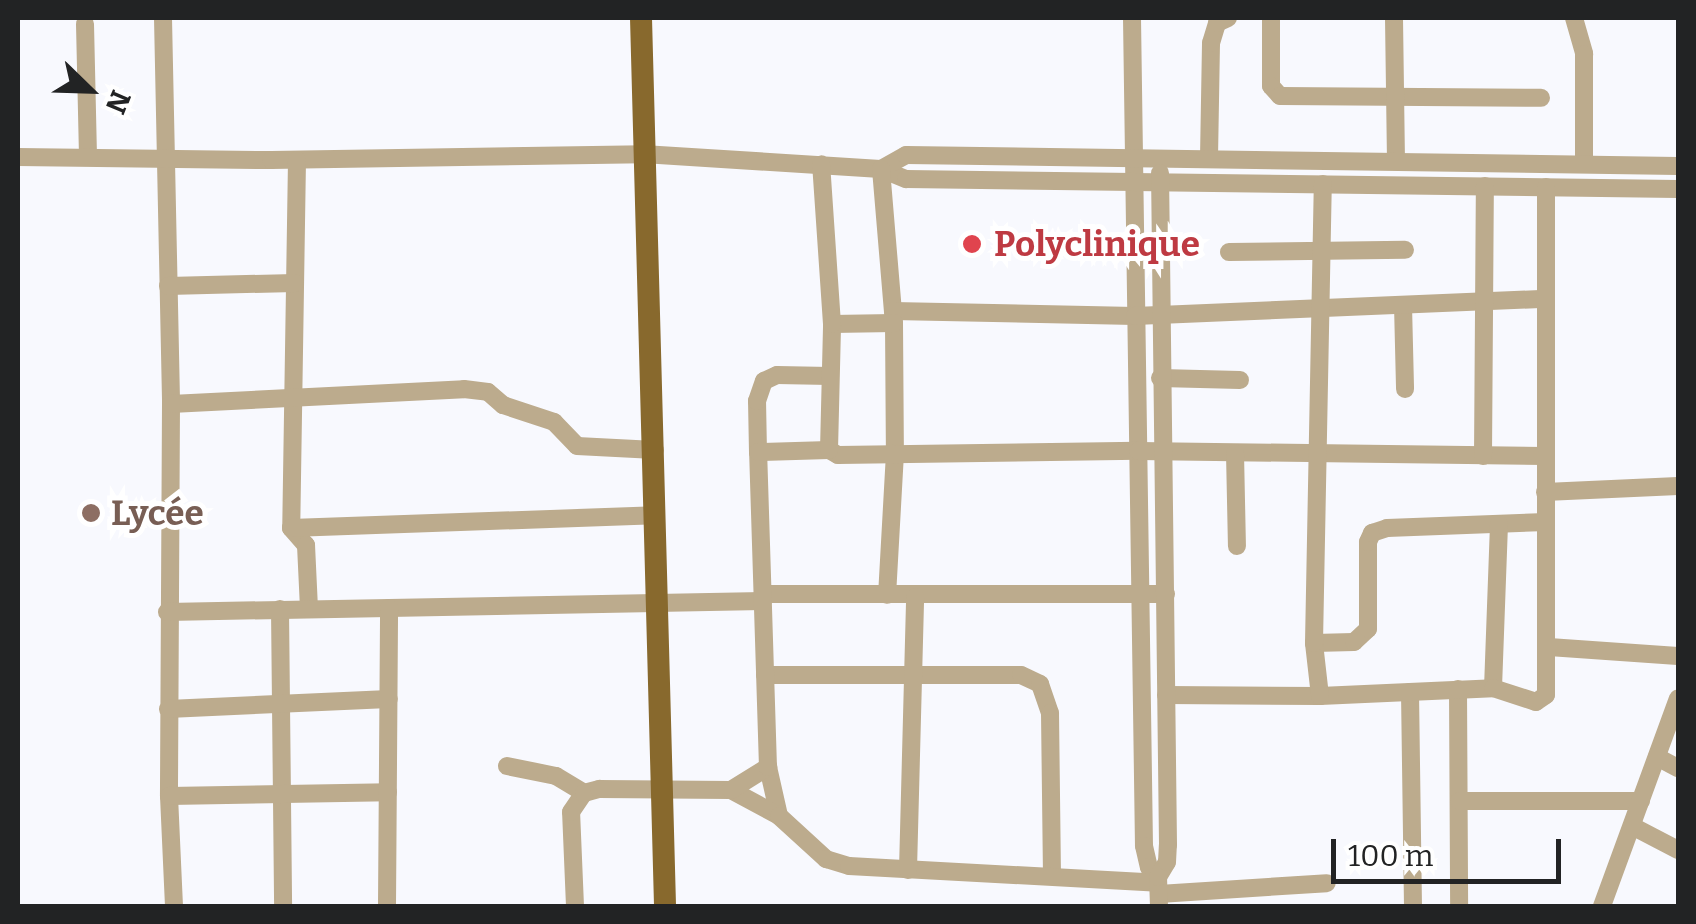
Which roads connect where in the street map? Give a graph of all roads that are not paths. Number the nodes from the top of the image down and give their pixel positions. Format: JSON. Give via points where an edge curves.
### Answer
{"nodes":[{"id":1,"x":162,"y":18,"type":"edge"},
{"id":2,"x":642,"y":18,"type":"edge"},
{"id":3,"x":1132,"y":18,"type":"edge"},
{"id":4,"x":1228,"y":18,"type":"edge"},
{"id":5,"x":1270,"y":18,"type":"edge"},
{"id":6,"x":1394,"y":18,"type":"edge"},
{"id":7,"x":1574,"y":18,"type":"edge"},
{"id":8,"x":85,"y":24,"type":"dead end"},
{"id":9,"x":1395,"y":97,"type":"junction"},
{"id":10,"x":1541,"y":98,"type":"dead end"},
{"id":11,"x":644,"y":154,"type":"junction"},
{"id":12,"x":18,"y":157,"type":"edge"},
{"id":13,"x":88,"y":157,"type":"junction"},
{"id":14,"x":1134,"y":157,"type":"junction"},
{"id":15,"x":1160,"y":158,"type":"junction"},
{"id":16,"x":1209,"y":158,"type":"junction"},
{"id":17,"x":164,"y":160,"type":"junction"},
{"id":18,"x":296,"y":160,"type":"junction"},
{"id":19,"x":1396,"y":161,"type":"junction"},
{"id":20,"x":820,"y":164,"type":"junction"},
{"id":21,"x":1584,"y":164,"type":"junction"},
{"id":22,"x":1678,"y":166,"type":"edge"},
{"id":23,"x":881,"y":169,"type":"junction"},
{"id":24,"x":1134,"y":181,"type":"junction"},
{"id":25,"x":1160,"y":181,"type":"junction"},
{"id":26,"x":1323,"y":184,"type":"junction"},
{"id":27,"x":1486,"y":186,"type":"junction"},
{"id":28,"x":1546,"y":187,"type":"junction"},
{"id":29,"x":1678,"y":189,"type":"edge"},
{"id":30,"x":1405,"y":250,"type":"dead end"},
{"id":31,"x":1322,"y":251,"type":"junction"},
{"id":32,"x":1229,"y":252,"type":"dead end"},
{"id":33,"x":296,"y":284,"type":"junction"},
{"id":34,"x":168,"y":286,"type":"junction"},
{"id":35,"x":1546,"y":299,"type":"junction"},
{"id":36,"x":1486,"y":302,"type":"junction"},
{"id":37,"x":1403,"y":305,"type":"junction"},
{"id":38,"x":1322,"y":308,"type":"junction"},
{"id":39,"x":1158,"y":314,"type":"junction"},
{"id":40,"x":1135,"y":316,"type":"junction"},
{"id":41,"x":894,"y":317,"type":"junction"},
{"id":42,"x":832,"y":324,"type":"junction"},
{"id":43,"x":830,"y":376,"type":"junction"},
{"id":44,"x":1160,"y":378,"type":"junction"},
{"id":45,"x":1240,"y":380,"type":"dead end"},
{"id":46,"x":1405,"y":390,"type":"dead end"},
{"id":47,"x":293,"y":399,"type":"junction"},
{"id":48,"x":172,"y":404,"type":"junction"},
{"id":49,"x":655,"y":450,"type":"junction"},
{"id":50,"x":829,"y":450,"type":"junction"},
{"id":51,"x":1138,"y":451,"type":"junction"},
{"id":52,"x":758,"y":452,"type":"junction"},
{"id":53,"x":1162,"y":452,"type":"junction"},
{"id":54,"x":1235,"y":452,"type":"junction"},
{"id":55,"x":895,"y":453,"type":"junction"},
{"id":56,"x":1318,"y":454,"type":"junction"},
{"id":57,"x":1483,"y":456,"type":"junction"},
{"id":58,"x":1544,"y":456,"type":"junction"},
{"id":59,"x":1678,"y":486,"type":"edge"},
{"id":60,"x":1545,"y":492,"type":"junction"},
{"id":61,"x":656,"y":515,"type":"junction"},
{"id":62,"x":1546,"y":522,"type":"junction"},
{"id":63,"x":1499,"y":524,"type":"junction"},
{"id":64,"x":291,"y":528,"type":"junction"},
{"id":65,"x":1237,"y":546,"type":"dead end"},
{"id":66,"x":1139,"y":594,"type":"junction"},
{"id":67,"x":1166,"y":594,"type":"junction"},
{"id":68,"x":886,"y":595,"type":"junction"},
{"id":69,"x":916,"y":596,"type":"junction"},
{"id":70,"x":763,"y":598,"type":"junction"},
{"id":71,"x":656,"y":603,"type":"junction"},
{"id":72,"x":389,"y":608,"type":"junction"},
{"id":73,"x":280,"y":609,"type":"junction"},
{"id":74,"x":309,"y":609,"type":"junction"},
{"id":75,"x":167,"y":612,"type":"junction"},
{"id":76,"x":1314,"y":643,"type":"junction"},
{"id":77,"x":1549,"y":648,"type":"junction"},
{"id":78,"x":1678,"y":656,"type":"edge"},
{"id":79,"x":910,"y":674,"type":"junction"},
{"id":80,"x":765,"y":675,"type":"junction"},
{"id":81,"x":1493,"y":688,"type":"junction"},
{"id":82,"x":1458,"y":689,"type":"junction"},
{"id":83,"x":1410,"y":692,"type":"junction"},
{"id":84,"x":1166,"y":696,"type":"junction"},
{"id":85,"x":1320,"y":696,"type":"junction"},
{"id":86,"x":1678,"y":698,"type":"edge"},
{"id":87,"x":388,"y":700,"type":"junction"},
{"id":88,"x":282,"y":704,"type":"junction"},
{"id":89,"x":168,"y":709,"type":"junction"},
{"id":90,"x":1657,"y":757,"type":"junction"},
{"id":91,"x":507,"y":766,"type":"dead end"},
{"id":92,"x":768,"y":767,"type":"junction"},
{"id":93,"x":1678,"y":768,"type":"edge"},
{"id":94,"x":660,"y":790,"type":"junction"},
{"id":95,"x":731,"y":790,"type":"junction"},
{"id":96,"x":388,"y":792,"type":"junction"},
{"id":97,"x":584,"y":793,"type":"junction"},
{"id":98,"x":282,"y":794,"type":"junction"},
{"id":99,"x":169,"y":796,"type":"junction"},
{"id":100,"x":1458,"y":801,"type":"junction"},
{"id":101,"x":1642,"y":801,"type":"junction"},
{"id":102,"x":779,"y":816,"type":"junction"},
{"id":103,"x":1632,"y":826,"type":"junction"},
{"id":104,"x":1678,"y":850,"type":"edge"},
{"id":105,"x":908,"y":870,"type":"junction"},
{"id":106,"x":1052,"y":876,"type":"junction"},
{"id":107,"x":1327,"y":883,"type":"dead end"},
{"id":108,"x":1159,"y":890,"type":"edge"},
{"id":109,"x":174,"y":906,"type":"edge"},
{"id":110,"x":284,"y":906,"type":"edge"},
{"id":111,"x":386,"y":906,"type":"edge"},
{"id":112,"x":575,"y":906,"type":"edge"},
{"id":113,"x":665,"y":906,"type":"edge"},
{"id":114,"x":1413,"y":906,"type":"edge"},
{"id":115,"x":1459,"y":906,"type":"edge"},
{"id":116,"x":1604,"y":906,"type":"edge"}],
"edges":[{"from":1,"to":17,"type":"street"},
{"from":2,"to":11,"type":"main road"},
{"from":3,"to":14,"type":"street"},
{"from":4,"to":16,"type":"street","via":[[1217,23],[1212,43]]},
{"from":5,"to":9,"type":"street","via":[[1271,86],[1280,96]]},
{"from":6,"to":9,"type":"street"},
{"from":7,"to":21,"type":"street","via":[[1584,54]]},
{"from":8,"to":13,"type":"street"},
{"from":9,"to":10,"type":"street"},
{"from":9,"to":19,"type":"street"},
{"from":11,"to":18,"type":"street"},
{"from":11,"to":20,"type":"street"},
{"from":11,"to":49,"type":"main road"},
{"from":12,"to":13,"type":"street"},
{"from":13,"to":17,"type":"street"},
{"from":14,"to":15,"type":"street"},
{"from":14,"to":23,"type":"street","via":[[906,155]]},
{"from":14,"to":24,"type":"street"},
{"from":15,"to":16,"type":"street"},
{"from":15,"to":25,"type":"street"},
{"from":16,"to":19,"type":"street"},
{"from":17,"to":18,"type":"street"},
{"from":17,"to":34,"type":"street"},
{"from":18,"to":33,"type":"street"},
{"from":19,"to":21,"type":"street"},
{"from":20,"to":23,"type":"street"},
{"from":20,"to":42,"type":"street"},
{"from":21,"to":22,"type":"street"},
{"from":23,"to":24,"type":"street","via":[[906,179]]},
{"from":23,"to":41,"type":"street"},
{"from":24,"to":25,"type":"street"},
{"from":24,"to":40,"type":"street"},
{"from":25,"to":26,"type":"street"},
{"from":25,"to":39,"type":"street"},
{"from":26,"to":27,"type":"street"},
{"from":26,"to":31,"type":"street"},
{"from":27,"to":28,"type":"street"},
{"from":27,"to":36,"type":"street"},
{"from":28,"to":29,"type":"street"},
{"from":28,"to":35,"type":"street"},
{"from":30,"to":31,"type":"street"},
{"from":31,"to":32,"type":"street"},
{"from":31,"to":38,"type":"street"},
{"from":33,"to":34,"type":"street"},
{"from":33,"to":47,"type":"street"},
{"from":34,"to":48,"type":"street"},
{"from":35,"to":36,"type":"street"},
{"from":35,"to":58,"type":"street"},
{"from":36,"to":37,"type":"street"},
{"from":36,"to":57,"type":"street"},
{"from":37,"to":38,"type":"street"},
{"from":37,"to":46,"type":"street"},
{"from":38,"to":39,"type":"street"},
{"from":38,"to":56,"type":"street"},
{"from":39,"to":40,"type":"street"},
{"from":39,"to":44,"type":"street"},
{"from":40,"to":41,"type":"street"},
{"from":40,"to":51,"type":"street"},
{"from":41,"to":42,"type":"street"},
{"from":41,"to":55,"type":"street"},
{"from":42,"to":43,"type":"street"},
{"from":43,"to":50,"type":"street"},
{"from":43,"to":52,"type":"street","via":[[777,375],[764,382],[757,402]]},
{"from":44,"to":45,"type":"street"},
{"from":44,"to":53,"type":"street"},
{"from":47,"to":48,"type":"street"},
{"from":47,"to":49,"type":"street","via":[[488,392],[503,405],[554,422],[577,446]]},
{"from":47,"to":64,"type":"street"},
{"from":48,"to":75,"type":"street"},
{"from":49,"to":61,"type":"main road"},
{"from":50,"to":52,"type":"street"},
{"from":50,"to":55,"type":"street"},
{"from":51,"to":53,"type":"street"},
{"from":51,"to":55,"type":"street"},
{"from":51,"to":66,"type":"street"},
{"from":52,"to":70,"type":"street"},
{"from":53,"to":54,"type":"street"},
{"from":53,"to":67,"type":"street"},
{"from":54,"to":56,"type":"street"},
{"from":54,"to":65,"type":"street"},
{"from":55,"to":68,"type":"street"},
{"from":56,"to":57,"type":"street"},
{"from":56,"to":76,"type":"street"},
{"from":57,"to":58,"type":"street"},
{"from":58,"to":60,"type":"street"},
{"from":59,"to":60,"type":"street"},
{"from":60,"to":62,"type":"street"},
{"from":61,"to":64,"type":"street"},
{"from":61,"to":71,"type":"main road"},
{"from":62,"to":63,"type":"street"},
{"from":62,"to":77,"type":"street"},
{"from":63,"to":76,"type":"street","via":[[1372,533],[1368,629],[1354,642]]},
{"from":63,"to":81,"type":"street"},
{"from":64,"to":74,"type":"street","via":[[306,545]]},
{"from":66,"to":67,"type":"street"},
{"from":66,"to":69,"type":"street"},
{"from":66,"to":108,"type":"street","via":[[1144,846]]},
{"from":67,"to":84,"type":"street"},
{"from":68,"to":69,"type":"street"},
{"from":68,"to":70,"type":"street"},
{"from":69,"to":79,"type":"street"},
{"from":70,"to":71,"type":"street"},
{"from":70,"to":80,"type":"street"},
{"from":71,"to":72,"type":"street"},
{"from":71,"to":94,"type":"main road"},
{"from":72,"to":74,"type":"street"},
{"from":72,"to":87,"type":"street"},
{"from":73,"to":74,"type":"street"},
{"from":73,"to":75,"type":"street"},
{"from":73,"to":88,"type":"street"},
{"from":75,"to":89,"type":"street"},
{"from":76,"to":85,"type":"street"},
{"from":77,"to":78,"type":"street"},
{"from":77,"to":81,"type":"street","via":[[1546,695],[1536,702]]},
{"from":79,"to":80,"type":"street"},
{"from":79,"to":105,"type":"street"},
{"from":79,"to":106,"type":"street","via":[[1021,676],[1046,692]]},
{"from":80,"to":92,"type":"street"},
{"from":81,"to":82,"type":"street"},
{"from":82,"to":83,"type":"street"},
{"from":82,"to":100,"type":"street"},
{"from":83,"to":85,"type":"street"},
{"from":83,"to":114,"type":"street"},
{"from":84,"to":85,"type":"street"},
{"from":84,"to":108,"type":"street","via":[[1168,853]]},
{"from":86,"to":90,"type":"street"},
{"from":87,"to":88,"type":"street"},
{"from":87,"to":96,"type":"street"},
{"from":88,"to":89,"type":"street"},
{"from":88,"to":98,"type":"street"},
{"from":89,"to":99,"type":"street"},
{"from":90,"to":93,"type":"street"},
{"from":90,"to":101,"type":"street"},
{"from":91,"to":97,"type":"street","via":[[556,776]]},
{"from":92,"to":95,"type":"street"},
{"from":92,"to":102,"type":"street"},
{"from":94,"to":95,"type":"street"},
{"from":94,"to":97,"type":"street"},
{"from":94,"to":113,"type":"main road"},
{"from":95,"to":102,"type":"street"},
{"from":96,"to":98,"type":"street"},
{"from":96,"to":111,"type":"street"},
{"from":97,"to":112,"type":"street","via":[[571,812]]},
{"from":98,"to":99,"type":"street"},
{"from":98,"to":110,"type":"street"},
{"from":99,"to":109,"type":"street"},
{"from":100,"to":101,"type":"street"},
{"from":100,"to":115,"type":"street"},
{"from":101,"to":103,"type":"street"},
{"from":102,"to":105,"type":"street","via":[[826,859]]},
{"from":103,"to":104,"type":"street"},
{"from":103,"to":116,"type":"street"},
{"from":105,"to":106,"type":"street"},
{"from":106,"to":108,"type":"street"},
{"from":107,"to":108,"type":"street"}]}
